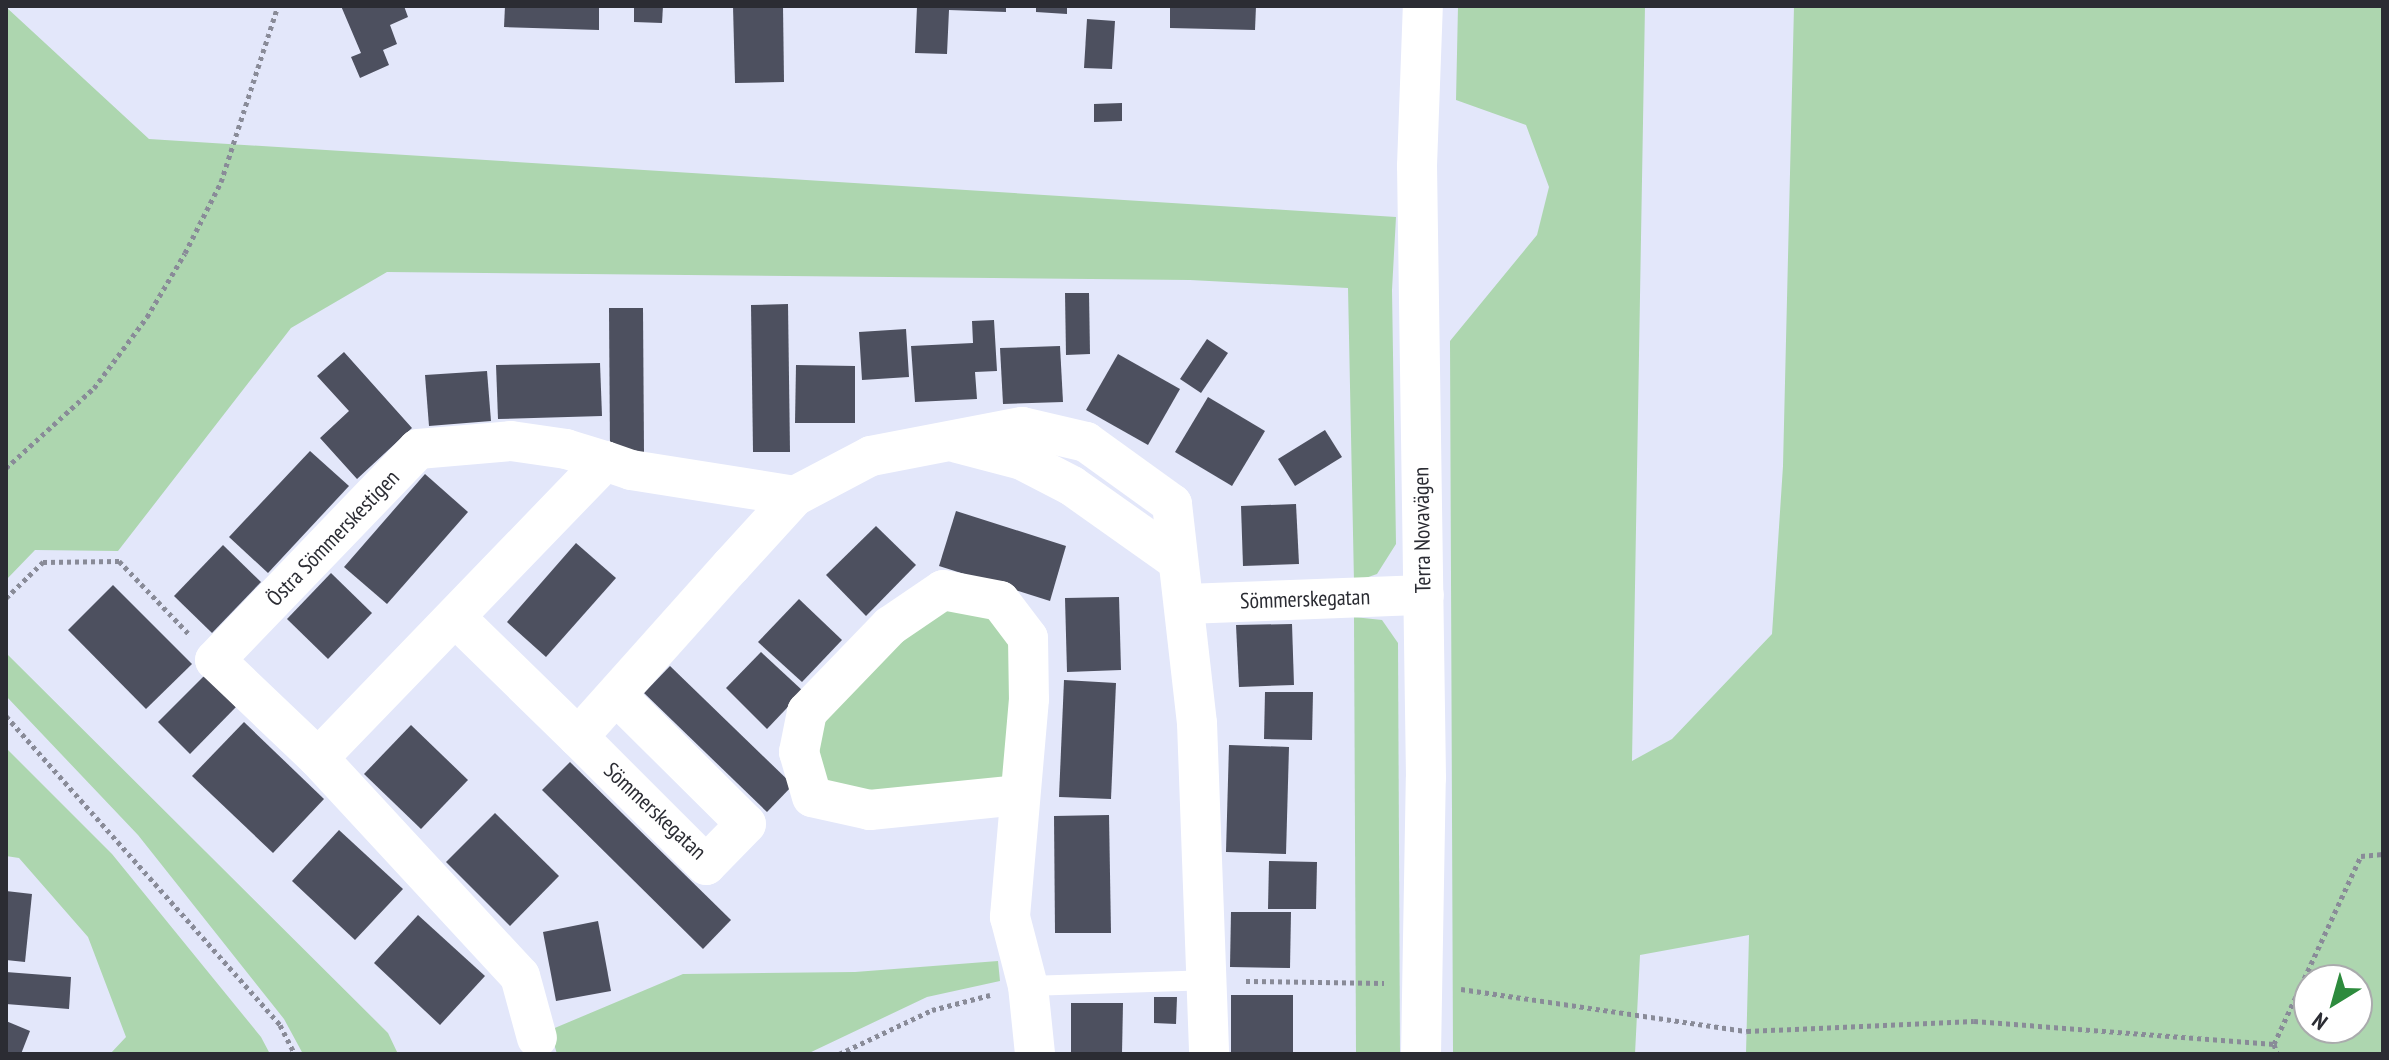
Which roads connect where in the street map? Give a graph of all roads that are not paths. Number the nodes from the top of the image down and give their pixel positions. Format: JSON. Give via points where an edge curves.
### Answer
{"nodes":[{"id":1,"x":1423,"y":6,"type":"edge"},
{"id":2,"x":942,"y":439,"type":"junction"},
{"id":3,"x":605,"y":461,"type":"junction"},
{"id":4,"x":795,"y":496,"type":"junction"},
{"id":5,"x":1178,"y":561,"type":"junction"},
{"id":6,"x":1424,"y":595,"type":"junction"},
{"id":7,"x":1186,"y":604,"type":"junction"},
{"id":8,"x":455,"y":617,"type":"junction"},
{"id":9,"x":618,"y":697,"type":"junction"},
{"id":10,"x":578,"y":737,"type":"junction"},
{"id":11,"x":318,"y":758,"type":"junction"},
{"id":12,"x":1020,"y":795,"type":"junction"},
{"id":13,"x":1205,"y":980,"type":"junction"},
{"id":14,"x":1028,"y":986,"type":"junction"},
{"id":15,"x":537,"y":1038,"type":"dead end"},
{"id":16,"x":1035,"y":1054,"type":"edge"},
{"id":17,"x":1209,"y":1054,"type":"edge"},
{"id":18,"x":1421,"y":1054,"type":"edge"}],
"edges":[{"from":1,"to":6,"type":"street","name":"Terra Novavägen","via":[[1417,322]]},
{"from":2,"to":4,"type":"street","via":[[871,456]]},
{"from":2,"to":5,"type":"street","via":[[1022,460],[1072,486]]},
{"from":2,"to":5,"type":"street","via":[[1022,427],[1086,442],[1172,504]]},
{"from":3,"to":4,"type":"street","name":"Östra Sömmerskestigen","via":[[631,470]]},
{"from":3,"to":8,"type":"street"},
{"from":3,"to":11,"type":"street","name":"Östra Sömmerskestigen","via":[[511,441],[418,449],[215,660]]},
{"from":4,"to":9,"type":"street"},
{"from":5,"to":7,"type":"street"},
{"from":6,"to":7,"type":"street","name":"Sömmerskegatan"},
{"from":6,"to":18,"type":"street","name":"Terra Novavägen"},
{"from":7,"to":13,"type":"street","via":[[1197,723]]},
{"from":8,"to":10,"type":"street"},
{"from":8,"to":11,"type":"street"},
{"from":9,"to":10,"type":"street"},
{"from":9,"to":10,"type":"street","name":"Sömmerskegatan","via":[[746,824],[706,865]]},
{"from":11,"to":15,"type":"street","via":[[520,976]]},
{"from":12,"to":12,"type":"street","via":[[1029,699],[1028,638],[1000,601],[943,590],[890,626],[807,712],[799,752],[812,797],[870,810]]},
{"from":12,"to":14,"type":"street","via":[[1010,917]]},
{"from":13,"to":14,"type":"lane"},
{"from":13,"to":17,"type":"street"},
{"from":14,"to":16,"type":"street"}]}
